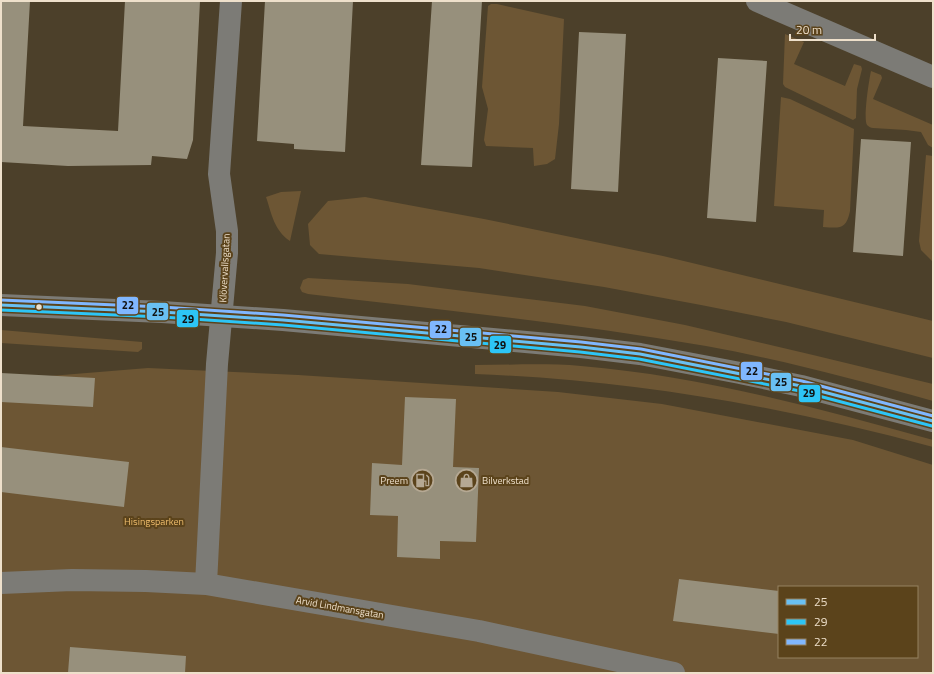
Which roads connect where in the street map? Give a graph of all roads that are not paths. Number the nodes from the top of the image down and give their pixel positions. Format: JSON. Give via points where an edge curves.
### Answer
{"nodes":[{"id":1,"x":231,"y":1,"type":"edge"},
{"id":2,"x":757,"y":1,"type":"edge"},
{"id":3,"x":933,"y":77,"type":"edge"},
{"id":4,"x":1,"y":305,"type":"edge"},
{"id":5,"x":221,"y":317,"type":"junction"},
{"id":6,"x":933,"y":421,"type":"edge"},
{"id":7,"x":1,"y":583,"type":"edge"},
{"id":8,"x":206,"y":584,"type":"junction"},
{"id":9,"x":674,"y":673,"type":"edge"}],
"edges":[{"from":1,"to":5,"type":"street","name":"Klövervallsgatan","via":[[219,174],[227,238]]},
{"from":2,"to":3,"type":"street"},
{"from":4,"to":5,"type":"street"},
{"from":5,"to":6,"type":"street","via":[[283,320],[640,354],[801,386]]},
{"from":5,"to":8,"type":"street","name":"Klövervallsgatan"},
{"from":7,"to":8,"type":"street","name":"Arvid Lindmansgatan","via":[[72,580]]},
{"from":8,"to":9,"type":"street","name":"Arvid Lindmansgatan","via":[[479,631]]}]}
